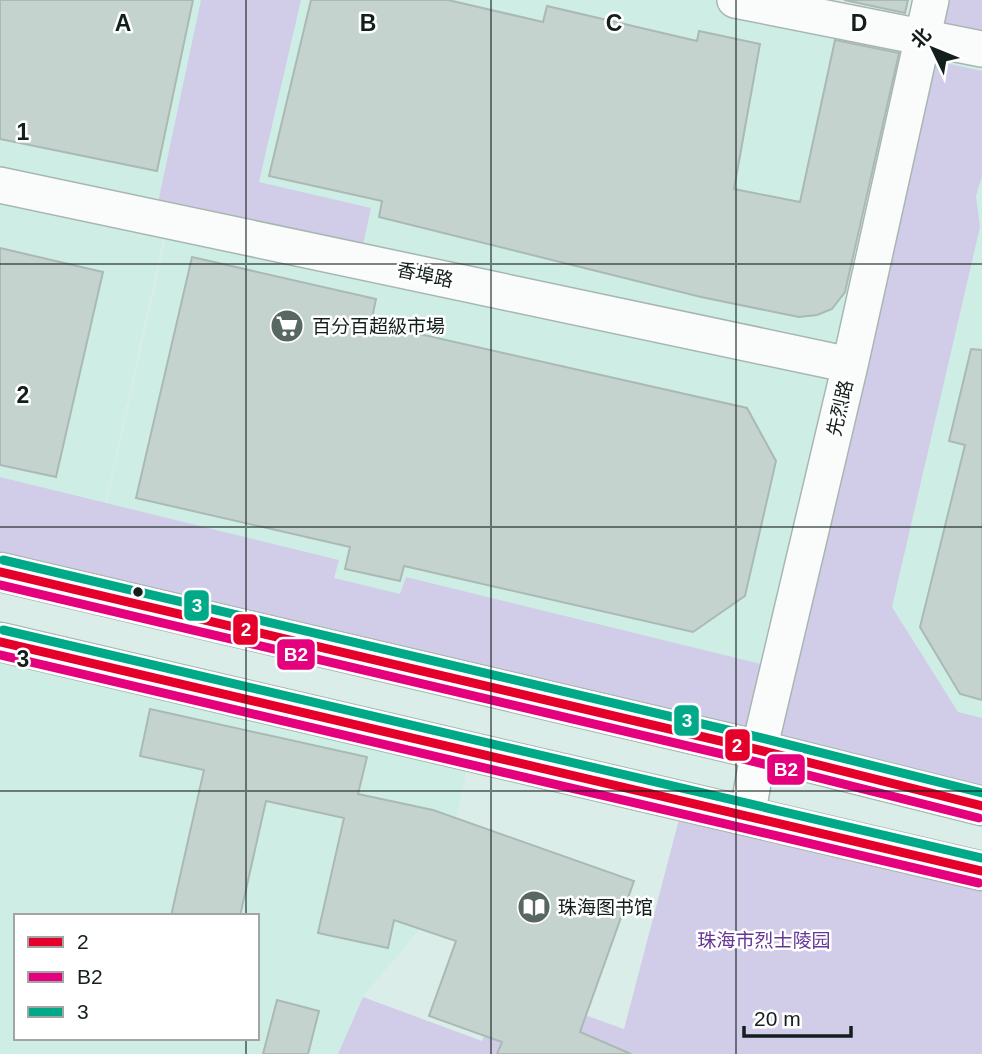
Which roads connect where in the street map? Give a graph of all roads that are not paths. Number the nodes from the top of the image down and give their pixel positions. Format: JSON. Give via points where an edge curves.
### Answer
{"nodes":[{"id":1,"x":735,"y":0,"type":"edge"},
{"id":2,"x":931,"y":0,"type":"edge"},
{"id":3,"x":923,"y":36,"type":"junction"},
{"id":4,"x":982,"y":50,"type":"edge"},
{"id":5,"x":0,"y":185,"type":"edge"},
{"id":6,"x":850,"y":365,"type":"junction"},
{"id":7,"x":0,"y":572,"type":"edge"},
{"id":8,"x":0,"y":642,"type":"edge"},
{"id":9,"x":759,"y":750,"type":"junction"},
{"id":10,"x":982,"y":806,"type":"edge"},
{"id":11,"x":747,"y":816,"type":"junction"},
{"id":12,"x":982,"y":871,"type":"edge"}],
"edges":[{"from":1,"to":3,"type":"street"},
{"from":2,"to":3,"type":"street","name":"先烈路"},
{"from":3,"to":4,"type":"street"},
{"from":3,"to":6,"type":"street","name":"先烈路"},
{"from":5,"to":6,"type":"street","name":"香埠路"},
{"from":6,"to":9,"type":"street","name":"先烈路"},
{"from":7,"to":9,"type":"main road"},
{"from":8,"to":11,"type":"main road"},
{"from":9,"to":10,"type":"main road"},
{"from":9,"to":11,"type":"street","name":"先烈路"},
{"from":11,"to":12,"type":"main road"}]}
